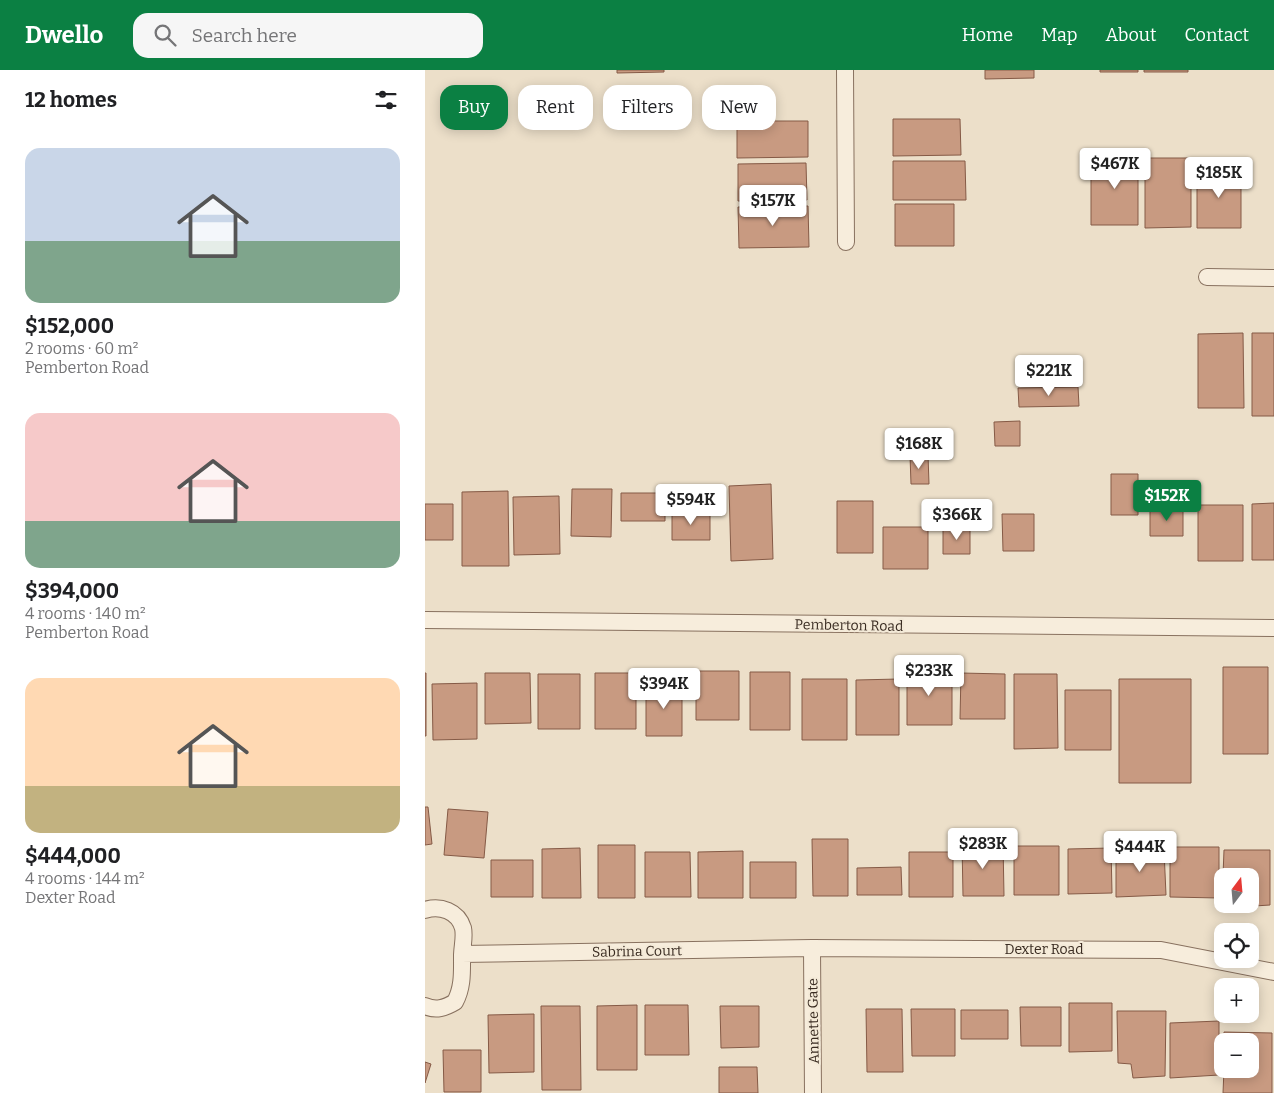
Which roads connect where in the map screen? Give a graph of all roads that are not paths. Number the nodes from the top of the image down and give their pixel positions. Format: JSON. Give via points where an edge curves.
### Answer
{"nodes":[{"id":1,"x":845,"y":70,"type":"edge"},
{"id":2,"x":846,"y":242,"type":"dead end"},
{"id":3,"x":1207,"y":277,"type":"dead end"},
{"id":4,"x":1274,"y":278,"type":"edge"},
{"id":5,"x":425,"y":620,"type":"edge"},
{"id":6,"x":1274,"y":628,"type":"edge"},
{"id":7,"x":425,"y":910,"type":"edge"},
{"id":8,"x":812,"y":948,"type":"junction"},
{"id":9,"x":462,"y":954,"type":"junction"},
{"id":10,"x":1274,"y":972,"type":"edge"},
{"id":11,"x":425,"y":1006,"type":"edge"},
{"id":12,"x":813,"y":1093,"type":"edge"}],
"edges":[{"from":1,"to":2,"type":"street"},
{"from":3,"to":4,"type":"street"},
{"from":5,"to":6,"type":"street","name":"Pemberton Road"},
{"from":7,"to":9,"type":"street","via":[[444,909],[459,920],[463,928]]},
{"from":8,"to":9,"type":"street","name":"Sabrina Court"},
{"from":8,"to":10,"type":"street","name":"Dexter Road","via":[[1161,950]]},
{"from":8,"to":12,"type":"street","name":"Annette Gate"},
{"from":9,"to":11,"type":"street","via":[[462,982],[455,1002],[438,1009]]}]}
